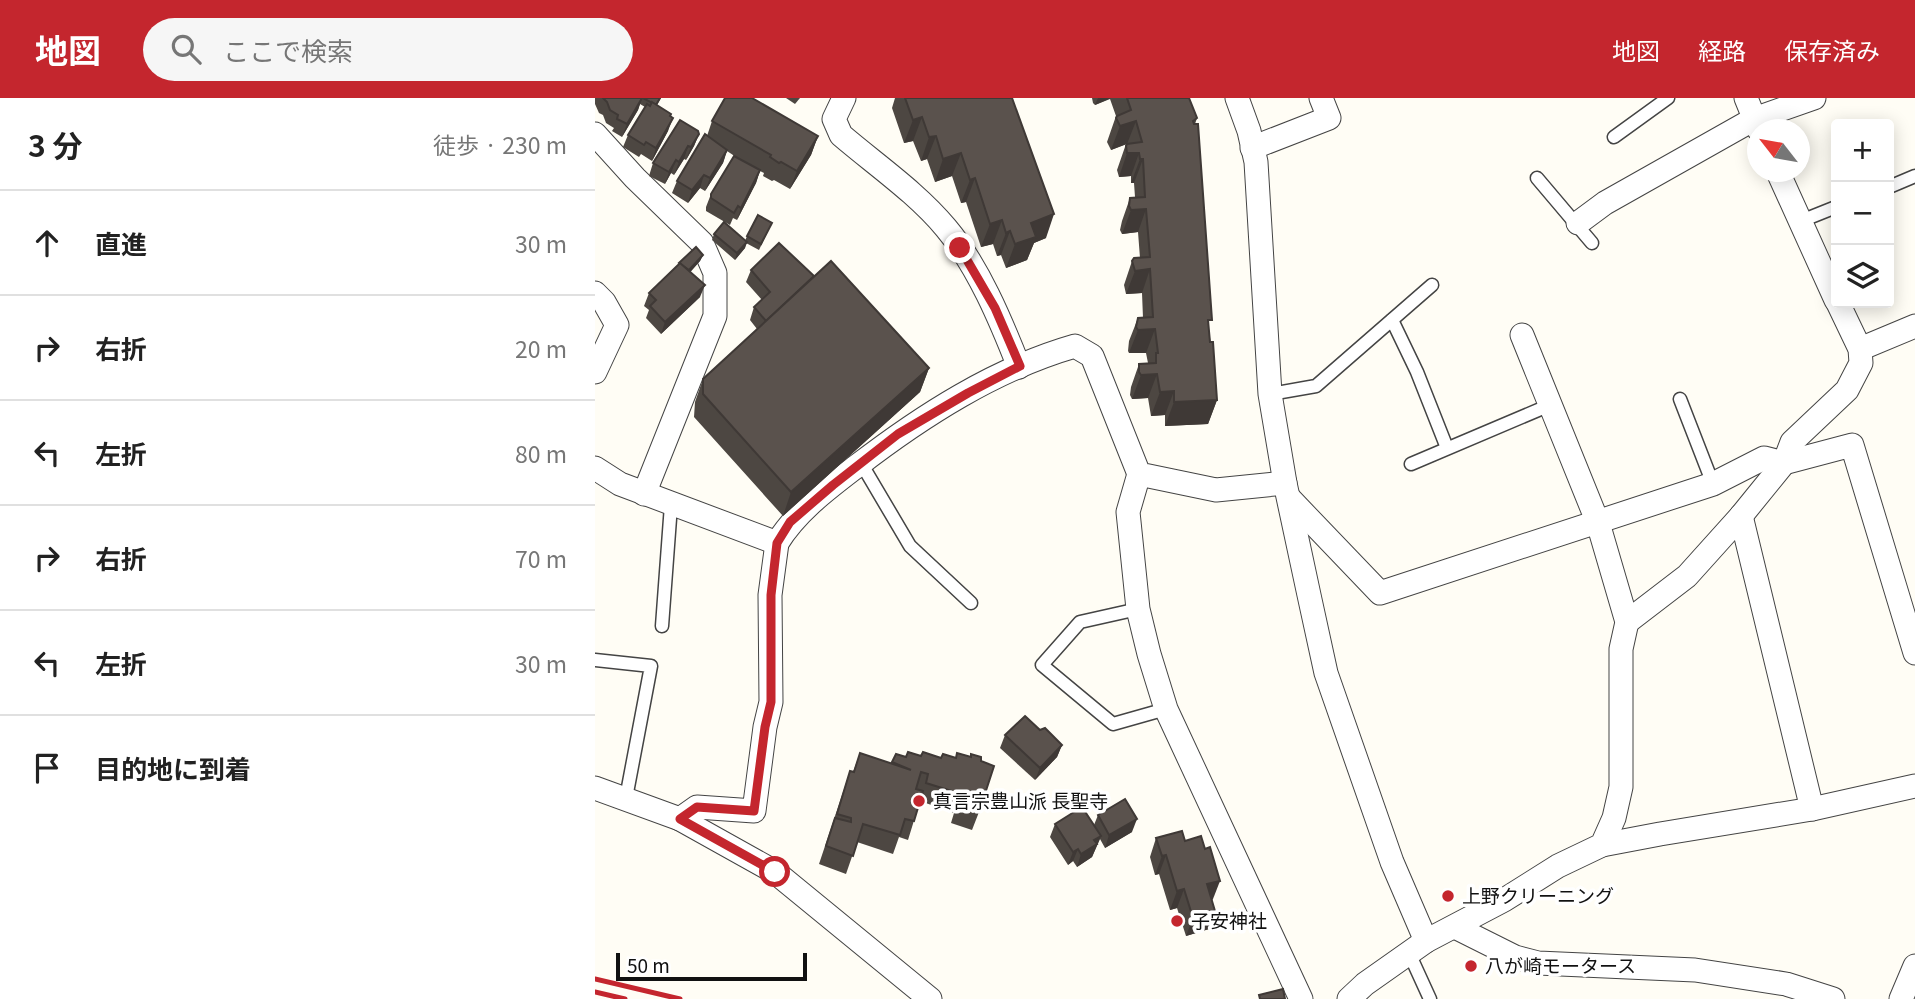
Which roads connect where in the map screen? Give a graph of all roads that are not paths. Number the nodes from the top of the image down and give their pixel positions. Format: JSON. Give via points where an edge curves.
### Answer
{"nodes":[{"id":1,"x":845,"y":98,"type":"edge"},
{"id":2,"x":1237,"y":98,"type":"edge"},
{"id":3,"x":1321,"y":98,"type":"edge"},
{"id":4,"x":1668,"y":98,"type":"edge"},
{"id":5,"x":1814,"y":98,"type":"edge"},
{"id":6,"x":1753,"y":116,"type":"edge"},
{"id":7,"x":595,"y":134,"type":"edge"},
{"id":8,"x":1614,"y":138,"type":"dead end"},
{"id":9,"x":1252,"y":148,"type":"junction"},
{"id":10,"x":1915,"y":176,"type":"edge"},
{"id":11,"x":1537,"y":178,"type":"dead end"},
{"id":12,"x":1783,"y":182,"type":"edge"},
{"id":13,"x":1894,"y":185,"type":"edge"},
{"id":14,"x":1831,"y":209,"type":"edge"},
{"id":15,"x":1801,"y":222,"type":"junction"},
{"id":16,"x":1578,"y":223,"type":"junction"},
{"id":17,"x":1592,"y":243,"type":"dead end"},
{"id":18,"x":1432,"y":285,"type":"dead end"},
{"id":19,"x":1831,"y":288,"type":"edge"},
{"id":20,"x":595,"y":293,"type":"edge"},
{"id":21,"x":1840,"y":308,"type":"edge"},
{"id":22,"x":1392,"y":320,"type":"junction"},
{"id":23,"x":1915,"y":326,"type":"edge"},
{"id":24,"x":1522,"y":335,"type":"dead end"},
{"id":25,"x":1860,"y":349,"type":"junction"},
{"id":26,"x":1020,"y":366,"type":"junction"},
{"id":27,"x":595,"y":372,"type":"edge"},
{"id":28,"x":1270,"y":394,"type":"junction"},
{"id":29,"x":1680,"y":399,"type":"dead end"},
{"id":30,"x":1550,"y":405,"type":"junction"},
{"id":31,"x":1447,"y":447,"type":"junction"},
{"id":32,"x":861,"y":463,"type":"junction"},
{"id":33,"x":1784,"y":463,"type":"junction"},
{"id":34,"x":1411,"y":464,"type":"dead end"},
{"id":35,"x":595,"y":468,"type":"edge"},
{"id":36,"x":1139,"y":474,"type":"junction"},
{"id":37,"x":1713,"y":484,"type":"junction"},
{"id":38,"x":1287,"y":491,"type":"junction"},
{"id":39,"x":644,"y":494,"type":"junction"},
{"id":40,"x":671,"y":505,"type":"junction"},
{"id":41,"x":1741,"y":516,"type":"junction"},
{"id":42,"x":1598,"y":523,"type":"junction"},
{"id":43,"x":777,"y":543,"type":"junction"},
{"id":44,"x":971,"y":603,"type":"dead end"},
{"id":45,"x":1138,"y":610,"type":"junction"},
{"id":46,"x":1627,"y":622,"type":"junction"},
{"id":47,"x":662,"y":626,"type":"dead end"},
{"id":48,"x":1915,"y":653,"type":"edge"},
{"id":49,"x":595,"y":660,"type":"edge"},
{"id":50,"x":1166,"y":709,"type":"junction"},
{"id":51,"x":1915,"y":786,"type":"edge"},
{"id":52,"x":595,"y":788,"type":"edge"},
{"id":53,"x":626,"y":798,"type":"junction"},
{"id":54,"x":1812,"y":809,"type":"junction"},
{"id":55,"x":680,"y":819,"type":"junction"},
{"id":56,"x":1602,"y":845,"type":"junction"},
{"id":57,"x":1455,"y":927,"type":"junction"},
{"id":58,"x":1417,"y":947,"type":"junction"},
{"id":59,"x":1915,"y":967,"type":"edge"},
{"id":60,"x":930,"y":999,"type":"edge"},
{"id":61,"x":1301,"y":999,"type":"edge"},
{"id":62,"x":1349,"y":999,"type":"edge"},
{"id":63,"x":1430,"y":999,"type":"edge"},
{"id":64,"x":1833,"y":999,"type":"edge"},
{"id":65,"x":1901,"y":999,"type":"edge"}],
"edges":[{"from":1,"to":26,"type":"street","via":[[834,119],[841,135],[947,229],[995,308]]},
{"from":2,"to":9,"type":"street"},
{"from":3,"to":9,"type":"street","via":[[1329,118]]},
{"from":4,"to":8,"type":"lane"},
{"from":5,"to":6,"type":"street"},
{"from":6,"to":16,"type":"street"},
{"from":7,"to":39,"type":"street","via":[[702,243],[715,273],[715,316]]},
{"from":9,"to":28,"type":"street"},
{"from":10,"to":13,"type":"lane"},
{"from":11,"to":16,"type":"lane"},
{"from":12,"to":15,"type":"street"},
{"from":14,"to":15,"type":"lane"},
{"from":15,"to":19,"type":"street"},
{"from":16,"to":17,"type":"lane"},
{"from":18,"to":22,"type":"lane"},
{"from":20,"to":27,"type":"street","via":[[617,325]]},
{"from":21,"to":25,"type":"street"},
{"from":22,"to":28,"type":"lane","via":[[1316,386]]},
{"from":22,"to":31,"type":"lane"},
{"from":23,"to":25,"type":"street"},
{"from":24,"to":30,"type":"street"},
{"from":25,"to":33,"type":"street","via":[[1861,363],[1847,390],[1791,442]]},
{"from":26,"to":32,"type":"street","via":[[929,414]]},
{"from":26,"to":36,"type":"street","via":[[1075,346],[1092,356]]},
{"from":28,"to":38,"type":"street"},
{"from":29,"to":37,"type":"lane"},
{"from":30,"to":31,"type":"lane"},
{"from":30,"to":42,"type":"street"},
{"from":31,"to":34,"type":"lane"},
{"from":32,"to":43,"type":"street","via":[[790,522]]},
{"from":32,"to":44,"type":"lane","via":[[910,546]]},
{"from":33,"to":37,"type":"street","via":[[1764,458]]},
{"from":33,"to":41,"type":"street"},
{"from":33,"to":48,"type":"street","via":[[1852,445]]},
{"from":35,"to":39,"type":"street"},
{"from":36,"to":38,"type":"street","via":[[1216,490]]},
{"from":36,"to":45,"type":"street","via":[[1128,512]]},
{"from":37,"to":42,"type":"street"},
{"from":38,"to":42,"type":"street","via":[[1380,593]]},
{"from":38,"to":58,"type":"street","via":[[1326,673]]},
{"from":39,"to":40,"type":"street"},
{"from":40,"to":43,"type":"street"},
{"from":40,"to":47,"type":"lane"},
{"from":41,"to":46,"type":"street","via":[[1687,576]]},
{"from":41,"to":54,"type":"street"},
{"from":42,"to":46,"type":"street"},
{"from":43,"to":55,"type":"street","via":[[771,595],[771,702],[754,811],[697,807]]},
{"from":45,"to":50,"type":"street"},
{"from":45,"to":50,"type":"lane","via":[[1080,621],[1042,664],[1113,724]]},
{"from":46,"to":56,"type":"street","via":[[1621,649],[1621,787]]},
{"from":49,"to":53,"type":"lane","via":[[651,666]]},
{"from":50,"to":61,"type":"street"},
{"from":51,"to":54,"type":"street"},
{"from":52,"to":53,"type":"street"},
{"from":53,"to":55,"type":"street"},
{"from":54,"to":56,"type":"street"},
{"from":55,"to":60,"type":"street","via":[[775,872]]},
{"from":56,"to":57,"type":"street"},
{"from":57,"to":58,"type":"street"},
{"from":57,"to":64,"type":"street","via":[[1515,957],[1538,963],[1695,970],[1786,984]]},
{"from":58,"to":62,"type":"street"},
{"from":58,"to":63,"type":"lane"},
{"from":59,"to":65,"type":"street"}]}
